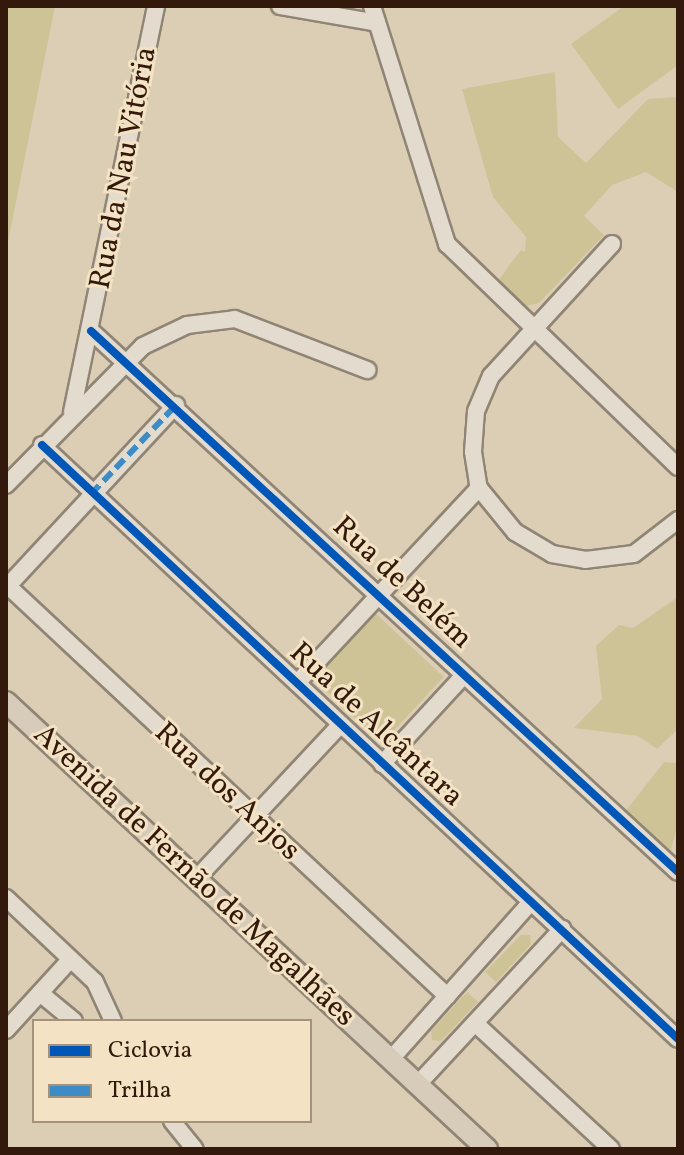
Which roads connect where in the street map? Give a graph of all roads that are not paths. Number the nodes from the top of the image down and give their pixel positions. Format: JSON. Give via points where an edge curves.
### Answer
{"nodes":[{"id":1,"x":156,"y":6,"type":"edge"},
{"id":2,"x":280,"y":6,"type":"edge"},
{"id":3,"x":372,"y":6,"type":"edge"},
{"id":4,"x":377,"y":23,"type":"junction"},
{"id":5,"x":612,"y":244,"type":"dead end"},
{"id":6,"x":531,"y":330,"type":"junction"},
{"id":7,"x":91,"y":331,"type":"junction"},
{"id":8,"x":128,"y":361,"type":"junction"},
{"id":9,"x":367,"y":370,"type":"dead end"},
{"id":10,"x":176,"y":405,"type":"junction"},
{"id":11,"x":72,"y":413,"type":"junction"},
{"id":12,"x":42,"y":445,"type":"junction"},
{"id":13,"x":678,"y":467,"type":"edge"},
{"id":14,"x":6,"y":483,"type":"edge"},
{"id":15,"x":479,"y":488,"type":"junction"},
{"id":16,"x":91,"y":494,"type":"junction"},
{"id":17,"x":678,"y":520,"type":"edge"},
{"id":18,"x":379,"y":595,"type":"junction"},
{"id":19,"x":464,"y":675,"type":"junction"},
{"id":20,"x":297,"y":683,"type":"junction"},
{"id":21,"x":6,"y":702,"type":"edge"},
{"id":22,"x":340,"y":725,"type":"junction"},
{"id":23,"x":382,"y":764,"type":"junction"},
{"id":24,"x":253,"y":817,"type":"junction"},
{"id":25,"x":678,"y":872,"type":"edge"},
{"id":26,"x":197,"y":878,"type":"junction"},
{"id":27,"x":6,"y":898,"type":"edge"},
{"id":28,"x":531,"y":902,"type":"junction"},
{"id":29,"x":562,"y":929,"type":"junction"},
{"id":30,"x":70,"y":960,"type":"junction"},
{"id":31,"x":40,"y":993,"type":"junction"},
{"id":32,"x":447,"y":996,"type":"junction"},
{"id":33,"x":72,"y":1019,"type":"edge"},
{"id":34,"x":112,"y":1019,"type":"edge"},
{"id":35,"x":475,"y":1023,"type":"junction"},
{"id":36,"x":6,"y":1030,"type":"edge"},
{"id":37,"x":678,"y":1039,"type":"edge"},
{"id":38,"x":391,"y":1059,"type":"junction"},
{"id":39,"x":418,"y":1084,"type":"junction"},
{"id":40,"x":174,"y":1123,"type":"edge"},
{"id":41,"x":195,"y":1149,"type":"edge"},
{"id":42,"x":487,"y":1149,"type":"edge"},
{"id":43,"x":611,"y":1149,"type":"edge"}],
"edges":[{"from":1,"to":7,"type":"street","name":"Rua da Nau Vitória"},
{"from":2,"to":4,"type":"street"},
{"from":3,"to":4,"type":"street"},
{"from":4,"to":6,"type":"street","via":[[447,244]]},
{"from":5,"to":6,"type":"street"},
{"from":6,"to":13,"type":"street"},
{"from":6,"to":15,"type":"street","via":[[491,376],[476,411],[473,452]]},
{"from":7,"to":8,"type":"street","name":"Rua de Belém"},
{"from":7,"to":11,"type":"street","name":"Rua da Nau Vitória"},
{"from":8,"to":9,"type":"street","via":[[159,336],[222,318]]},
{"from":8,"to":10,"type":"street","name":"Rua de Belém"},
{"from":8,"to":11,"type":"street"},
{"from":10,"to":16,"type":"street"},
{"from":10,"to":18,"type":"street","name":"Rua de Belém"},
{"from":11,"to":12,"type":"street"},
{"from":12,"to":14,"type":"street"},
{"from":12,"to":16,"type":"street","name":"Rua de Alcântara"},
{"from":15,"to":17,"type":"street","via":[[515,532],[552,554],[585,560],[634,554]]},
{"from":15,"to":18,"type":"street"},
{"from":16,"to":20,"type":"street","name":"Rua de Alcântara"},
{"from":16,"to":24,"type":"street","name":"Rua dos Anjos","via":[[8,586]]},
{"from":18,"to":19,"type":"street","name":"Rua de Belém"},
{"from":18,"to":20,"type":"street"},
{"from":19,"to":23,"type":"street"},
{"from":19,"to":25,"type":"street","name":"Rua de Belém"},
{"from":20,"to":22,"type":"street","name":"Rua de Alcântara"},
{"from":21,"to":26,"type":"main road","name":"Avenida de Fernão de Magalhães"},
{"from":22,"to":23,"type":"street","name":"Rua de Alcântara"},
{"from":22,"to":24,"type":"street"},
{"from":23,"to":28,"type":"street","name":"Rua de Alcântara"},
{"from":24,"to":26,"type":"street"},
{"from":24,"to":32,"type":"street","name":"Rua dos Anjos"},
{"from":26,"to":38,"type":"main road","name":"Avenida de Fernão de Magalhães"},
{"from":27,"to":30,"type":"street"},
{"from":28,"to":29,"type":"street","name":"Rua de Alcântara"},
{"from":28,"to":32,"type":"street"},
{"from":29,"to":35,"type":"street"},
{"from":29,"to":37,"type":"street","name":"Rua de Alcântara"},
{"from":30,"to":31,"type":"street"},
{"from":30,"to":34,"type":"street","via":[[95,982]]},
{"from":31,"to":33,"type":"street"},
{"from":31,"to":36,"type":"street"},
{"from":32,"to":38,"type":"street"},
{"from":35,"to":39,"type":"street"},
{"from":35,"to":43,"type":"street"},
{"from":38,"to":39,"type":"main road","name":"Avenida de Fernão de Magalhães"},
{"from":39,"to":42,"type":"main road","name":"Avenida de Fernão de Magalhães"},
{"from":40,"to":41,"type":"street"}]}
